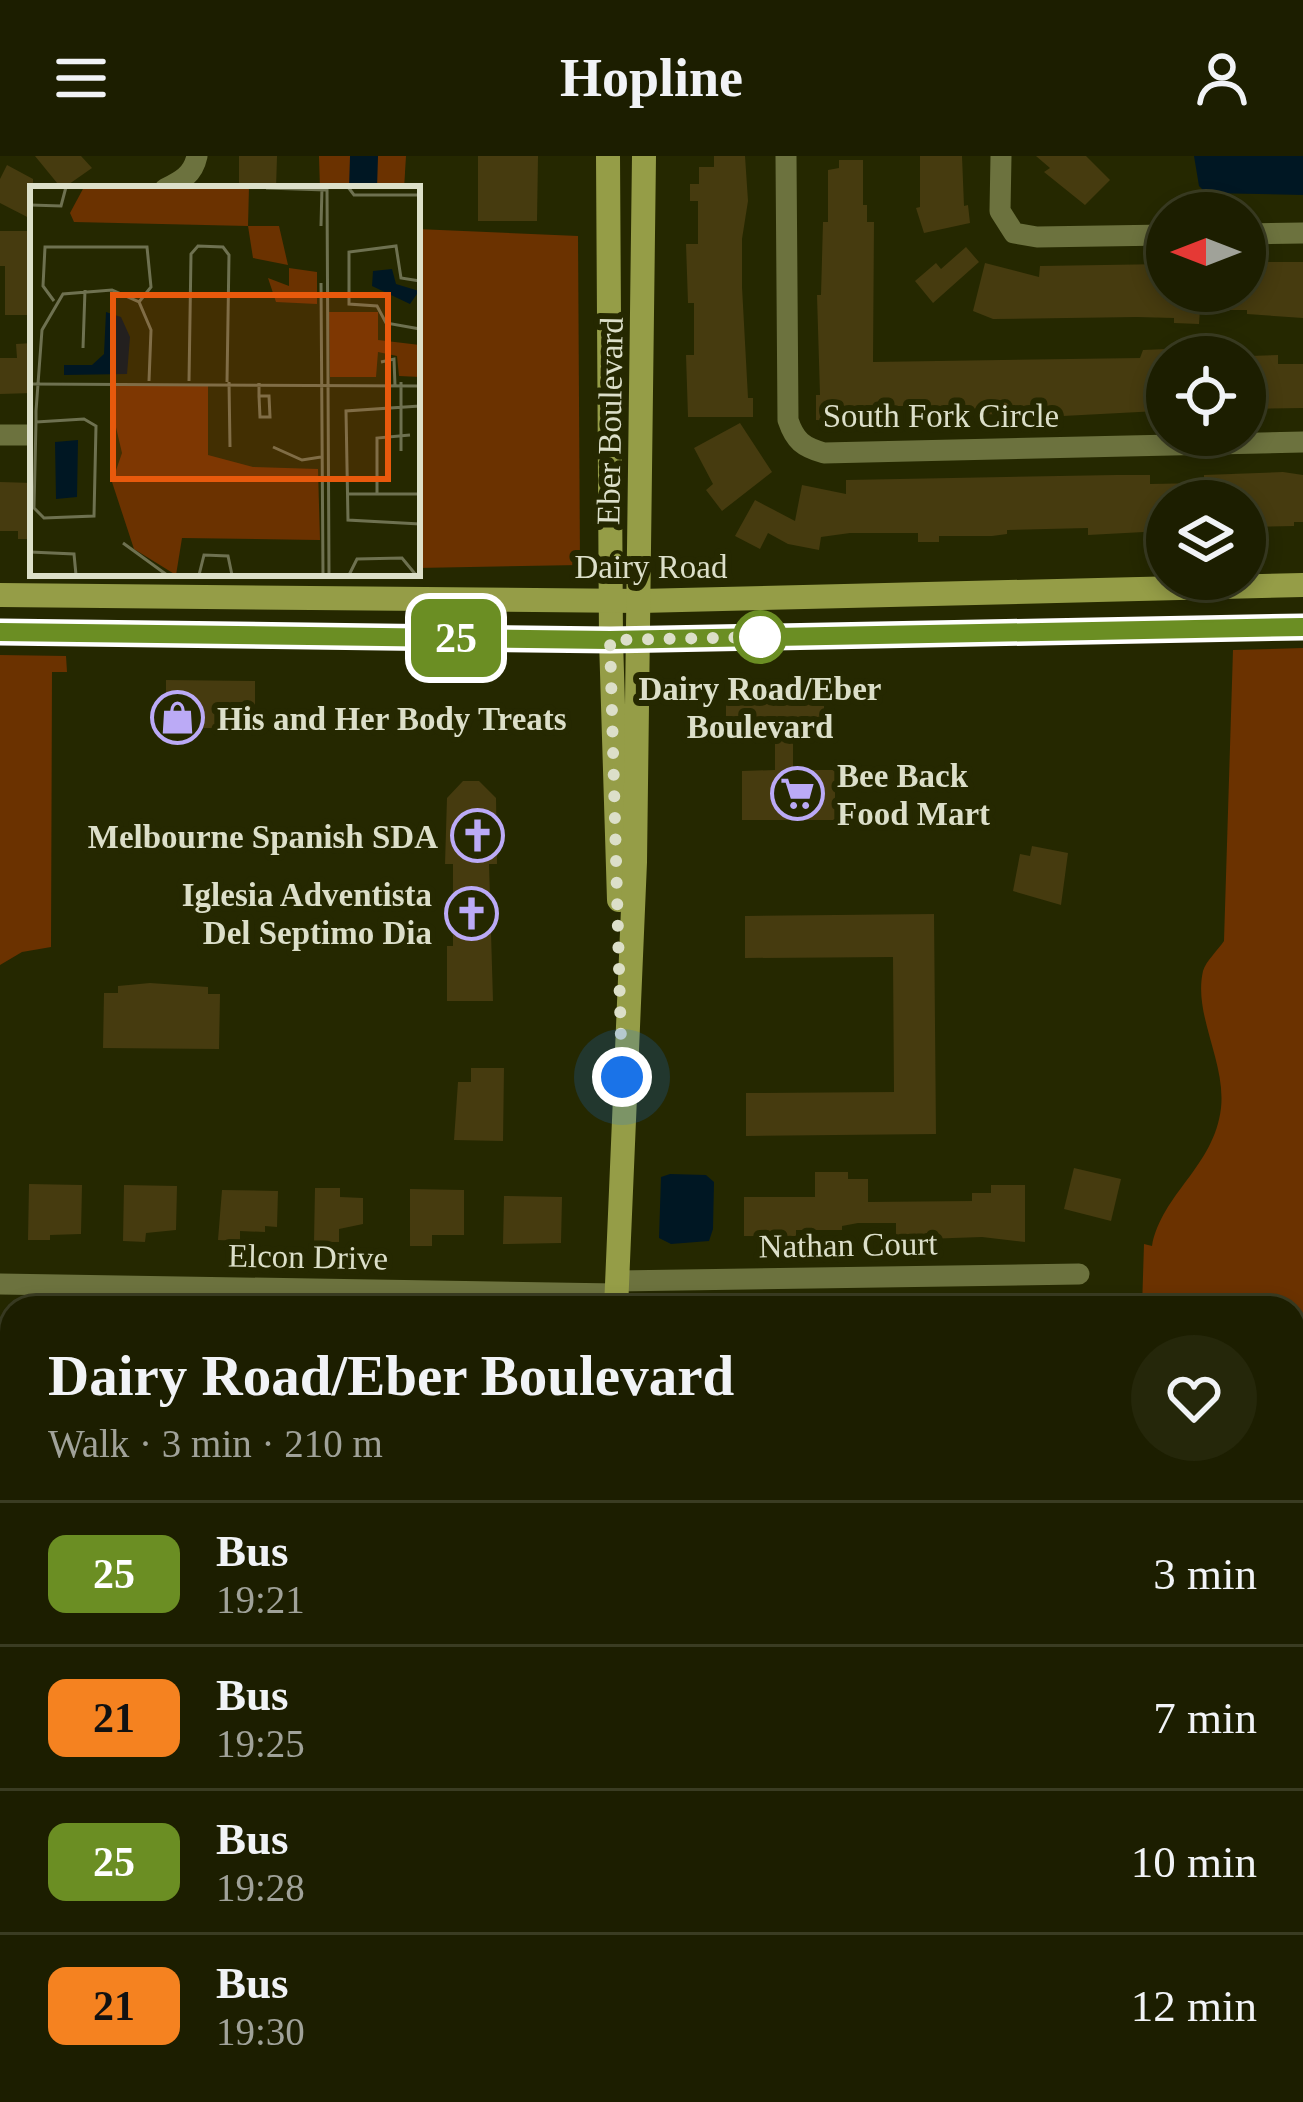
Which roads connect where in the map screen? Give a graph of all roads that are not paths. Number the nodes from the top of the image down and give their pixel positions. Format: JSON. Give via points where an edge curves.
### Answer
{"nodes":[{"id":1,"x":196,"y":156,"type":"edge"},
{"id":2,"x":608,"y":156,"type":"edge"},
{"id":3,"x":644,"y":156,"type":"edge"},
{"id":4,"x":786,"y":156,"type":"edge"},
{"id":5,"x":1001,"y":156,"type":"edge"},
{"id":6,"x":172,"y":186,"type":"edge"},
{"id":7,"x":1303,"y":233,"type":"edge"},
{"id":8,"x":1266,"y":234,"type":"edge"},
{"id":9,"x":1146,"y":235,"type":"edge"},
{"id":10,"x":1303,"y":442,"type":"edge"},
{"id":11,"x":1303,"y":585,"type":"edge"},
{"id":12,"x":0,"y":595,"type":"edge"},
{"id":13,"x":611,"y":600,"type":"junction"},
{"id":14,"x":640,"y":601,"type":"junction"},
{"id":15,"x":1303,"y":627,"type":"edge"},
{"id":16,"x":0,"y":632,"type":"edge"},
{"id":17,"x":640,"y":638,"type":"junction"},
{"id":18,"x":610,"y":640,"type":"junction"},
{"id":19,"x":622,"y":1118,"type":"junction"},
{"id":20,"x":1079,"y":1274,"type":"dead end"},
{"id":21,"x":0,"y":1284,"type":"edge"},
{"id":22,"x":616,"y":1294,"type":"edge"}],
"edges":[{"from":1,"to":6,"type":"street","via":[[195,167]]},
{"from":2,"to":13,"type":"street","name":"Eber Boulevard"},
{"from":3,"to":14,"type":"street","name":"Eber Boulevard"},
{"from":4,"to":10,"type":"street","name":"South Fork Circle","via":[[788,420],[804,448]]},
{"from":5,"to":9,"type":"street","via":[[1000,211],[1014,233]]},
{"from":7,"to":8,"type":"street"},
{"from":11,"to":14,"type":"street","name":"Dairy Road"},
{"from":12,"to":13,"type":"street","name":"Dairy Road"},
{"from":13,"to":14,"type":"street","name":"Dairy Road"},
{"from":13,"to":18,"type":"street","name":"Eber Boulevard"},
{"from":14,"to":17,"type":"street","name":"Eber Boulevard"},
{"from":15,"to":17,"type":"street"},
{"from":16,"to":18,"type":"street"},
{"from":17,"to":18,"type":"street"},
{"from":17,"to":19,"type":"street","name":"Eber Boulevard"},
{"from":18,"to":19,"type":"street","name":"Eber Boulevard"},
{"from":19,"to":22,"type":"street","name":"Eber Boulevard"},
{"from":20,"to":22,"type":"street","name":"Nathan Court"},
{"from":21,"to":22,"type":"street","name":"Elcon Drive"}]}
